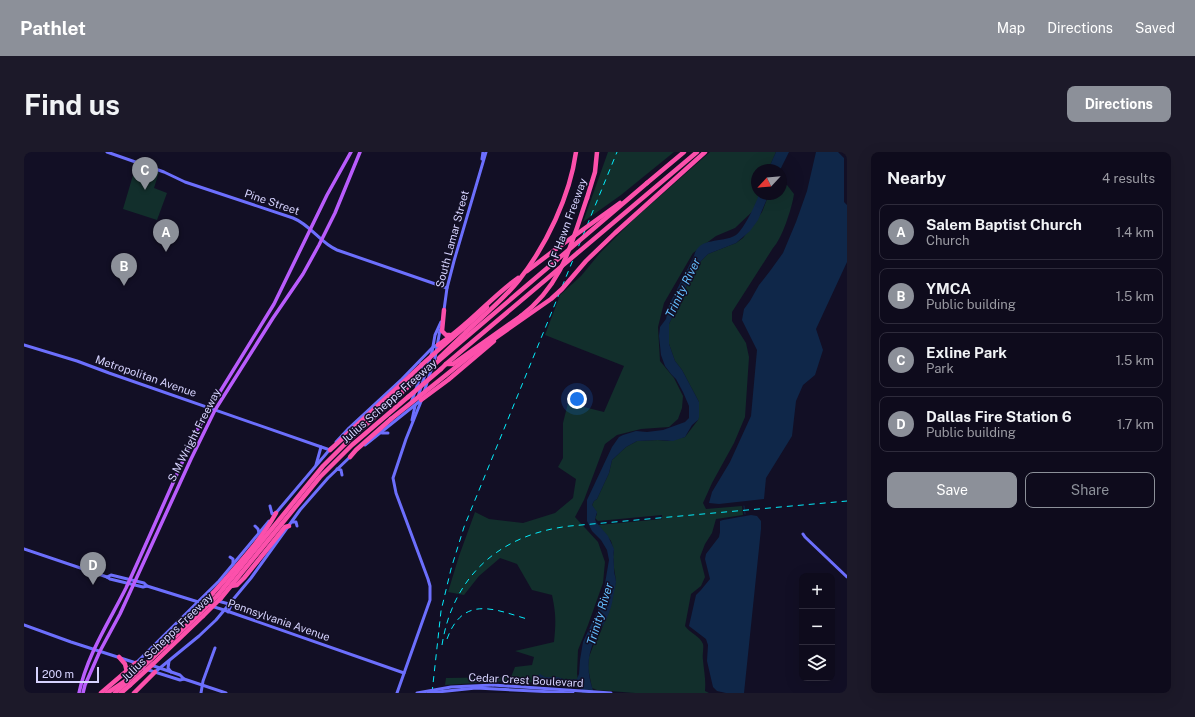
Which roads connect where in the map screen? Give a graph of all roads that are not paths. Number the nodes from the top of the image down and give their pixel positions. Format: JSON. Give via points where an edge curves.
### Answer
{"nodes":[{"id":1,"x":107,"y":152,"type":"edge"},
{"id":2,"x":351,"y":152,"type":"edge"},
{"id":3,"x":360,"y":152,"type":"edge"},
{"id":4,"x":484,"y":152,"type":"edge"},
{"id":5,"x":597,"y":152,"type":"edge"},
{"id":6,"x":684,"y":152,"type":"edge"},
{"id":7,"x":697,"y":152,"type":"edge"},
{"id":8,"x":705,"y":152,"type":"edge"},
{"id":9,"x":575,"y":153,"type":"edge"},
{"id":10,"x":647,"y":183,"type":"junction"},
{"id":11,"x":311,"y":229,"type":"junction"},
{"id":12,"x":322,"y":240,"type":"junction"},
{"id":13,"x":519,"y":277,"type":"junction"},
{"id":14,"x":447,"y":288,"type":"junction"},
{"id":15,"x":444,"y":310,"type":"junction"},
{"id":16,"x":509,"y":328,"type":"junction"},
{"id":17,"x":452,"y":335,"type":"junction"},
{"id":18,"x":24,"y":345,"type":"edge"},
{"id":19,"x":435,"y":346,"type":"junction"},
{"id":20,"x":427,"y":352,"type":"junction"},
{"id":21,"x":432,"y":352,"type":"junction"},
{"id":22,"x":435,"y":358,"type":"junction"},
{"id":23,"x":418,"y":362,"type":"junction"},
{"id":24,"x":446,"y":364,"type":"junction"},
{"id":25,"x":430,"y":368,"type":"junction"},
{"id":26,"x":421,"y":400,"type":"junction"},
{"id":27,"x":415,"y":405,"type":"junction"},
{"id":28,"x":210,"y":408,"type":"junction"},
{"id":29,"x":410,"y":409,"type":"junction"},
{"id":30,"x":215,"y":410,"type":"junction"},
{"id":31,"x":412,"y":422,"type":"junction"},
{"id":32,"x":321,"y":447,"type":"junction"},
{"id":33,"x":330,"y":450,"type":"junction"},
{"id":34,"x":350,"y":457,"type":"junction"},
{"id":35,"x":316,"y":466,"type":"junction"},
{"id":36,"x":337,"y":469,"type":"junction"},
{"id":37,"x":342,"y":475,"type":"dead end"},
{"id":38,"x":270,"y":506,"type":"dead end"},
{"id":39,"x":276,"y":513,"type":"junction"},
{"id":40,"x":290,"y":524,"type":"junction"},
{"id":41,"x":255,"y":526,"type":"dead end"},
{"id":42,"x":297,"y":526,"type":"dead end"},
{"id":43,"x":258,"y":534,"type":"junction"},
{"id":44,"x":803,"y":534,"type":"dead end"},
{"id":45,"x":24,"y":550,"type":"edge"},
{"id":46,"x":230,"y":557,"type":"dead end"},
{"id":47,"x":233,"y":564,"type":"junction"},
{"id":48,"x":847,"y":577,"type":"edge"},
{"id":49,"x":129,"y":581,"type":"junction"},
{"id":50,"x":134,"y":582,"type":"junction"},
{"id":51,"x":231,"y":586,"type":"junction"},
{"id":52,"x":215,"y":594,"type":"junction"},
{"id":53,"x":236,"y":596,"type":"junction"},
{"id":54,"x":198,"y":602,"type":"junction"},
{"id":55,"x":229,"y":604,"type":"junction"},
{"id":56,"x":226,"y":611,"type":"junction"},
{"id":57,"x":199,"y":615,"type":"junction"},
{"id":58,"x":24,"y":625,"type":"edge"},
{"id":59,"x":167,"y":648,"type":"junction"},
{"id":60,"x":215,"y":648,"type":"dead end"},
{"id":61,"x":94,"y":649,"type":"junction"},
{"id":62,"x":100,"y":651,"type":"junction"},
{"id":63,"x":119,"y":657,"type":"junction"},
{"id":64,"x":169,"y":661,"type":"junction"},
{"id":65,"x":136,"y":663,"type":"junction"},
{"id":66,"x":159,"y":668,"type":"junction"},
{"id":67,"x":127,"y":672,"type":"junction"},
{"id":68,"x":155,"y":672,"type":"junction"},
{"id":69,"x":171,"y":672,"type":"junction"},
{"id":70,"x":404,"y":673,"type":"junction"},
{"id":71,"x":134,"y":675,"type":"junction"},
{"id":72,"x":184,"y":679,"type":"junction"},
{"id":73,"x":130,"y":685,"type":"junction"},
{"id":74,"x":202,"y":685,"type":"junction"},
{"id":75,"x":79,"y":693,"type":"edge"},
{"id":76,"x":83,"y":693,"type":"edge"},
{"id":77,"x":101,"y":693,"type":"edge"},
{"id":78,"x":108,"y":693,"type":"edge"},
{"id":79,"x":115,"y":693,"type":"edge"},
{"id":80,"x":122,"y":693,"type":"edge"},
{"id":81,"x":126,"y":693,"type":"edge"},
{"id":82,"x":134,"y":693,"type":"edge"},
{"id":83,"x":201,"y":693,"type":"edge"},
{"id":84,"x":226,"y":693,"type":"edge"},
{"id":85,"x":397,"y":693,"type":"edge"},
{"id":86,"x":417,"y":693,"type":"edge"},
{"id":87,"x":428,"y":693,"type":"edge"},
{"id":88,"x":573,"y":693,"type":"edge"},
{"id":89,"x":611,"y":693,"type":"edge"}],
"edges":[{"from":1,"to":11,"type":"main road","name":"Pine Street","via":[[185,182],[294,218]]},
{"from":2,"to":11,"type":"main road","name":"S M Wright Freeway"},
{"from":3,"to":12,"type":"main road","name":"S M Wright Freeway","via":[[336,213]]},
{"from":4,"to":14,"type":"main road","name":"South Lamar Street"},
{"from":5,"to":24,"type":"highway","name":"C F Hawn Freeway","bridge":true,"via":[[590,191],[564,264],[552,285],[524,313],[452,364]]},
{"from":6,"to":10,"type":"highway","name":"Julius Schepps Freeway"},
{"from":7,"to":24,"type":"highway","name":"Julius Schepps Freeway","bridge":true},
{"from":8,"to":16,"type":"highway","bridge":true,"via":[[594,252],[551,299]]},
{"from":9,"to":25,"type":"highway","name":"C F Hawn Freeway","bridge":true,"via":[[572,172],[558,214],[534,259],[516,283]]},
{"from":10,"to":13,"type":"highway","bridge":true},
{"from":10,"to":25,"type":"highway","name":"Julius Schepps Freeway","bridge":true},
{"from":11,"to":12,"type":"main road","name":"Pine Street"},
{"from":11,"to":28,"type":"main road","name":"S M Wright Freeway","via":[[269,314]]},
{"from":12,"to":14,"type":"main road","name":"Pine Street","via":[[337,250]]},
{"from":12,"to":30,"type":"main road","name":"S M Wright Freeway","via":[[303,274]]},
{"from":13,"to":17,"type":"highway"},
{"from":13,"to":33,"type":"highway","bridge":true},
{"from":14,"to":15,"type":"main road","name":"South Lamar Street"},
{"from":15,"to":17,"type":"highway","via":[[443,332]]},
{"from":15,"to":19,"type":"main road","name":"South Lamar Street"},
{"from":16,"to":26,"type":"highway","bridge":true,"via":[[456,374]]},
{"from":16,"to":34,"type":"highway","bridge":true,"via":[[391,419]]},
{"from":17,"to":19,"type":"highway"},
{"from":18,"to":28,"type":"main road","name":"Metropolitan Avenue"},
{"from":19,"to":20,"type":"main road","name":"Julius Schepps Freeway"},
{"from":19,"to":21,"type":"main road","name":"South Lamar Street"},
{"from":19,"to":22,"type":"main road","name":"South Lamar Street"},
{"from":20,"to":21,"type":"main road"},
{"from":20,"to":23,"type":"main road","name":"Julius Schepps Freeway"},
{"from":21,"to":22,"type":"main road"},
{"from":21,"to":27,"type":"main road","name":"South Lamar Street"},
{"from":22,"to":26,"type":"main road","name":"South Lamar Street"},
{"from":23,"to":29,"type":"main road","via":[[423,369]]},
{"from":23,"to":33,"type":"main road","name":"Julius Schepps Freeway","via":[[349,428]]},
{"from":24,"to":51,"type":"highway","name":"Julius Schepps Freeway","bridge":true,"via":[[322,474]]},
{"from":25,"to":52,"type":"highway","name":"Julius Schepps Freeway","bridge":true,"via":[[361,428],[328,461]]},
{"from":26,"to":27,"type":"main road","name":"Julius Schepps Freeway"},
{"from":26,"to":31,"type":"main road","name":"South Lamar Street"},
{"from":27,"to":29,"type":"main road","name":"Julius Schepps Freeway"},
{"from":27,"to":31,"type":"main road","name":"South Lamar Street"},
{"from":28,"to":30,"type":"main road","name":"Metropolitan Avenue"},
{"from":28,"to":49,"type":"main road","name":"S M Wright Freeway","via":[[184,457]]},
{"from":29,"to":34,"type":"main road","name":"Julius Schepps Freeway"},
{"from":30,"to":32,"type":"main road","name":"Metropolitan Avenue"},
{"from":30,"to":50,"type":"main road","name":"S M Wright Freeway"},
{"from":31,"to":70,"type":"main road","via":[[393,478],[431,593]]},
{"from":32,"to":33,"type":"main road","name":"Metropolitan Avenue"},
{"from":32,"to":35,"type":"main road"},
{"from":33,"to":35,"type":"main road","name":"Julius Schepps Freeway"},
{"from":34,"to":36,"type":"main road","name":"Julius Schepps Freeway"},
{"from":35,"to":39,"type":"main road","name":"Julius Schepps Freeway"},
{"from":36,"to":37,"type":"main road","via":[[341,470]]},
{"from":36,"to":40,"type":"main road","name":"Julius Schepps Freeway"},
{"from":38,"to":39,"type":"main road","via":[[270,512]]},
{"from":39,"to":43,"type":"main road","name":"Julius Schepps Freeway"},
{"from":39,"to":52,"type":"highway"},
{"from":40,"to":42,"type":"main road","via":[[296,522]]},
{"from":40,"to":51,"type":"highway","via":[[244,578],[237,585]]},
{"from":40,"to":53,"type":"main road","name":"Julius Schepps Freeway"},
{"from":41,"to":43,"type":"main road"},
{"from":43,"to":47,"type":"main road","name":"Julius Schepps Freeway"},
{"from":44,"to":48,"type":"main road"},
{"from":45,"to":49,"type":"main road","name":"Pennsylvania Avenue","via":[[107,577],[112,575]]},
{"from":46,"to":47,"type":"main road"},
{"from":47,"to":52,"type":"main road","name":"Julius Schepps Freeway","via":[[219,581]]},
{"from":49,"to":50,"type":"main road","name":"Pennsylvania Avenue"},
{"from":49,"to":61,"type":"main road","name":"S M Wright Freeway"},
{"from":50,"to":54,"type":"main road","name":"Pennsylvania Avenue","via":[[143,587],[147,586]]},
{"from":50,"to":62,"type":"main road","name":"S M Wright Freeway"},
{"from":51,"to":52,"type":"highway","name":"Julius Schepps Freeway"},
{"from":52,"to":54,"type":"main road","name":"Julius Schepps Freeway"},
{"from":52,"to":55,"type":"main road","via":[[209,596],[212,600]]},
{"from":52,"to":57,"type":"highway","bridge":true},
{"from":52,"to":57,"type":"highway","name":"Julius Schepps Freeway","bridge":true},
{"from":53,"to":55,"type":"main road","name":"Julius Schepps Freeway"},
{"from":53,"to":56,"type":"main road"},
{"from":54,"to":56,"type":"main road","name":"Pennsylvania Avenue"},
{"from":54,"to":65,"type":"main road","name":"Julius Schepps Freeway"},
{"from":55,"to":56,"type":"main road","name":"Julius Schepps Freeway"},
{"from":56,"to":64,"type":"main road","name":"Julius Schepps Freeway"},
{"from":56,"to":70,"type":"main road","name":"Pennsylvania Avenue"},
{"from":57,"to":59,"type":"highway","name":"Julius Schepps Freeway"},
{"from":57,"to":59,"type":"highway","name":"Julius Schepps Freeway"},
{"from":58,"to":61,"type":"main road"},
{"from":59,"to":71,"type":"highway","name":"Julius Schepps Freeway","bridge":true},
{"from":59,"to":73,"type":"highway","name":"Julius Schepps Freeway","bridge":true},
{"from":60,"to":74,"type":"main road"},
{"from":61,"to":62,"type":"main road"},
{"from":61,"to":75,"type":"main road","name":"S M Wright Freeway"},
{"from":62,"to":63,"type":"main road"},
{"from":62,"to":76,"type":"main road","name":"S M Wright Freeway"},
{"from":63,"to":65,"type":"main road"},
{"from":63,"to":67,"type":"highway"},
{"from":64,"to":66,"type":"main road","name":"Julius Schepps Freeway"},
{"from":64,"to":69,"type":"main road"},
{"from":65,"to":66,"type":"main road","via":[[141,662]]},
{"from":65,"to":67,"type":"highway"},
{"from":65,"to":68,"type":"main road","via":[[139,667]]},
{"from":66,"to":68,"type":"main road","name":"Julius Schepps Freeway"},
{"from":66,"to":69,"type":"main road"},
{"from":67,"to":77,"type":"highway"},
{"from":68,"to":72,"type":"main road"},
{"from":68,"to":82,"type":"highway"},
{"from":69,"to":72,"type":"main road"},
{"from":70,"to":85,"type":"main road"},
{"from":71,"to":78,"type":"highway","bridge":true},
{"from":71,"to":79,"type":"highway","name":"Julius Schepps Freeway","bridge":true},
{"from":72,"to":74,"type":"main road"},
{"from":73,"to":80,"type":"highway","name":"Julius Schepps Freeway"},
{"from":73,"to":81,"type":"highway"},
{"from":74,"to":83,"type":"main road"},
{"from":74,"to":84,"type":"main road"},
{"from":86,"to":89,"type":"main road","name":"Cedar Crest Boulevard","bridge":true,"via":[[480,685]]},
{"from":87,"to":88,"type":"main road","name":"Cedar Crest Boulevard","bridge":true,"via":[[476,688]]}]}
